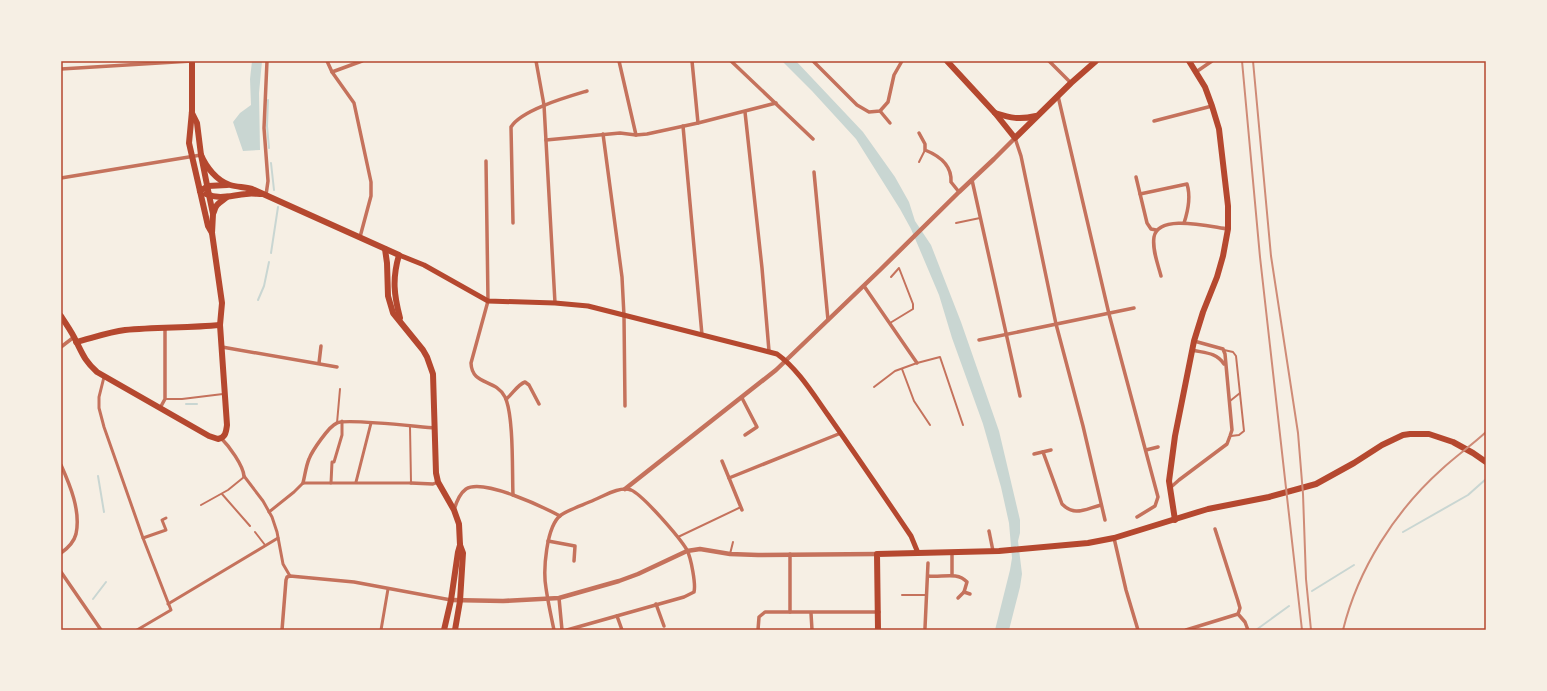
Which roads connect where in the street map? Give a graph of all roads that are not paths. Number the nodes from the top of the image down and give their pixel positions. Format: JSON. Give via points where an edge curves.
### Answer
{"nodes":[{"id":1,"x":192,"y":61,"type":"edge"},
{"id":2,"x":267,"y":61,"type":"edge"},
{"id":3,"x":327,"y":61,"type":"edge"},
{"id":4,"x":362,"y":61,"type":"edge"},
{"id":5,"x":536,"y":61,"type":"edge"},
{"id":6,"x":619,"y":61,"type":"edge"},
{"id":7,"x":692,"y":61,"type":"edge"},
{"id":8,"x":731,"y":61,"type":"edge"},
{"id":9,"x":813,"y":61,"type":"edge"},
{"id":10,"x":902,"y":61,"type":"edge"},
{"id":11,"x":947,"y":61,"type":"edge"},
{"id":12,"x":1049,"y":61,"type":"edge"},
{"id":13,"x":1096,"y":61,"type":"edge"},
{"id":14,"x":1188,"y":61,"type":"edge"},
{"id":15,"x":1212,"y":61,"type":"edge"},
{"id":16,"x":148,"y":62,"type":"edge"},
{"id":17,"x":61,"y":69,"type":"edge"},
{"id":18,"x":332,"y":72,"type":"junction"},
{"id":19,"x":1196,"y":72,"type":"junction"},
{"id":20,"x":1071,"y":83,"type":"junction"},
{"id":21,"x":587,"y":90,"type":"dead end"},
{"id":22,"x":1058,"y":96,"type":"junction"},
{"id":23,"x":776,"y":103,"type":"junction"},
{"id":24,"x":544,"y":106,"type":"junction"},
{"id":25,"x":1212,"y":106,"type":"junction"},
{"id":26,"x":192,"y":111,"type":"junction"},
{"id":27,"x":880,"y":111,"type":"junction"},
{"id":28,"x":745,"y":112,"type":"junction"},
{"id":29,"x":995,"y":113,"type":"junction"},
{"id":30,"x":1038,"y":115,"type":"junction"},
{"id":31,"x":1154,"y":121,"type":"dead end"},
{"id":32,"x":698,"y":123,"type":"junction"},
{"id":33,"x":890,"y":123,"type":"dead end"},
{"id":34,"x":682,"y":126,"type":"junction"},
{"id":35,"x":919,"y":133,"type":"dead end"},
{"id":36,"x":604,"y":134,"type":"junction"},
{"id":37,"x":636,"y":135,"type":"junction"},
{"id":38,"x":1015,"y":138,"type":"junction"},
{"id":39,"x":813,"y":139,"type":"dead end"},
{"id":40,"x":546,"y":140,"type":"junction"},
{"id":41,"x":925,"y":150,"type":"junction"},
{"id":42,"x":201,"y":155,"type":"junction"},
{"id":43,"x":192,"y":157,"type":"junction"},
{"id":44,"x":486,"y":161,"type":"dead end"},
{"id":45,"x":919,"y":162,"type":"dead end"},
{"id":46,"x":814,"y":172,"type":"dead end"},
{"id":47,"x":1136,"y":177,"type":"dead end"},
{"id":48,"x":61,"y":178,"type":"edge"},
{"id":49,"x":972,"y":180,"type":"junction"},
{"id":50,"x":229,"y":185,"type":"junction"},
{"id":51,"x":208,"y":186,"type":"junction"},
{"id":52,"x":200,"y":190,"type":"junction"},
{"id":53,"x":959,"y":192,"type":"junction"},
{"id":54,"x":264,"y":194,"type":"junction"},
{"id":55,"x":1140,"y":194,"type":"junction"},
{"id":56,"x":209,"y":195,"type":"junction"},
{"id":57,"x":227,"y":197,"type":"junction"},
{"id":58,"x":213,"y":214,"type":"junction"},
{"id":59,"x":980,"y":218,"type":"junction"},
{"id":60,"x":513,"y":223,"type":"dead end"},
{"id":61,"x":956,"y":223,"type":"dead end"},
{"id":62,"x":1184,"y":223,"type":"junction"},
{"id":63,"x":1228,"y":229,"type":"junction"},
{"id":64,"x":1156,"y":230,"type":"junction"},
{"id":65,"x":212,"y":233,"type":"junction"},
{"id":66,"x":360,"y":237,"type":"junction"},
{"id":67,"x":385,"y":249,"type":"junction"},
{"id":68,"x":399,"y":255,"type":"junction"},
{"id":69,"x":1161,"y":276,"type":"dead end"},
{"id":70,"x":891,"y":277,"type":"dead end"},
{"id":71,"x":864,"y":286,"type":"junction"},
{"id":72,"x":488,"y":301,"type":"junction"},
{"id":73,"x":555,"y":303,"type":"junction"},
{"id":74,"x":1134,"y":308,"type":"dead end"},
{"id":75,"x":1109,"y":314,"type":"junction"},
{"id":76,"x":61,"y":316,"type":"edge"},
{"id":77,"x":624,"y":316,"type":"junction"},
{"id":78,"x":400,"y":320,"type":"junction"},
{"id":79,"x":828,"y":320,"type":"junction"},
{"id":80,"x":889,"y":324,"type":"junction"},
{"id":81,"x":1056,"y":324,"type":"junction"},
{"id":82,"x":220,"y":325,"type":"junction"},
{"id":83,"x":164,"y":328,"type":"junction"},
{"id":84,"x":702,"y":335,"type":"junction"},
{"id":85,"x":1005,"y":335,"type":"junction"},
{"id":86,"x":75,"y":339,"type":"junction"},
{"id":87,"x":979,"y":340,"type":"dead end"},
{"id":88,"x":1194,"y":341,"type":"junction"},
{"id":89,"x":321,"y":346,"type":"dead end"},
{"id":90,"x":61,"y":347,"type":"edge"},
{"id":91,"x":222,"y":347,"type":"junction"},
{"id":92,"x":1192,"y":350,"type":"junction"},
{"id":93,"x":1223,"y":350,"type":"junction"},
{"id":94,"x":769,"y":351,"type":"junction"},
{"id":95,"x":786,"y":360,"type":"junction"},
{"id":96,"x":319,"y":363,"type":"junction"},
{"id":97,"x":917,"y":363,"type":"junction"},
{"id":98,"x":1225,"y":365,"type":"junction"},
{"id":99,"x":337,"y":367,"type":"dead end"},
{"id":100,"x":902,"y":369,"type":"junction"},
{"id":101,"x":104,"y":376,"type":"junction"},
{"id":102,"x":874,"y":388,"type":"dead end"},
{"id":103,"x":340,"y":389,"type":"dead end"},
{"id":104,"x":1240,"y":393,"type":"junction"},
{"id":105,"x":225,"y":394,"type":"junction"},
{"id":106,"x":1020,"y":396,"type":"dead end"},
{"id":107,"x":742,"y":398,"type":"junction"},
{"id":108,"x":165,"y":399,"type":"junction"},
{"id":109,"x":506,"y":399,"type":"junction"},
{"id":110,"x":1229,"y":402,"type":"junction"},
{"id":111,"x":540,"y":404,"type":"dead end"},
{"id":112,"x":625,"y":406,"type":"dead end"},
{"id":113,"x":160,"y":408,"type":"junction"},
{"id":114,"x":342,"y":421,"type":"junction"},
{"id":115,"x":337,"y":423,"type":"junction"},
{"id":116,"x":371,"y":423,"type":"junction"},
{"id":117,"x":930,"y":425,"type":"dead end"},
{"id":118,"x":963,"y":425,"type":"dead end"},
{"id":119,"x":410,"y":427,"type":"junction"},
{"id":120,"x":435,"y":428,"type":"junction"},
{"id":121,"x":841,"y":433,"type":"junction"},
{"id":122,"x":745,"y":435,"type":"dead end"},
{"id":123,"x":1230,"y":436,"type":"junction"},
{"id":124,"x":221,"y":438,"type":"junction"},
{"id":125,"x":1158,"y":447,"type":"dead end"},
{"id":126,"x":1051,"y":450,"type":"dead end"},
{"id":127,"x":1146,"y":450,"type":"junction"},
{"id":128,"x":1042,"y":452,"type":"junction"},
{"id":129,"x":1034,"y":454,"type":"dead end"},
{"id":130,"x":722,"y":461,"type":"dead end"},
{"id":131,"x":1486,"y":462,"type":"edge"},
{"id":132,"x":61,"y":464,"type":"edge"},
{"id":133,"x":244,"y":476,"type":"junction"},
{"id":134,"x":729,"y":478,"type":"junction"},
{"id":135,"x":303,"y":482,"type":"junction"},
{"id":136,"x":356,"y":482,"type":"junction"},
{"id":137,"x":438,"y":482,"type":"junction"},
{"id":138,"x":331,"y":483,"type":"junction"},
{"id":139,"x":411,"y":483,"type":"junction"},
{"id":140,"x":1170,"y":488,"type":"junction"},
{"id":141,"x":625,"y":489,"type":"junction"},
{"id":142,"x":222,"y":494,"type":"junction"},
{"id":143,"x":513,"y":495,"type":"junction"},
{"id":144,"x":201,"y":505,"type":"dead end"},
{"id":145,"x":1101,"y":505,"type":"junction"},
{"id":146,"x":1155,"y":506,"type":"junction"},
{"id":147,"x":742,"y":509,"type":"joint"},
{"id":148,"x":454,"y":510,"type":"junction"},
{"id":149,"x":1158,"y":510,"type":"dead end"},
{"id":150,"x":269,"y":512,"type":"junction"},
{"id":151,"x":560,"y":516,"type":"junction"},
{"id":152,"x":1137,"y":517,"type":"dead end"},
{"id":153,"x":166,"y":518,"type":"dead end"},
{"id":154,"x":1105,"y":520,"type":"dead end"},
{"id":155,"x":1175,"y":520,"type":"junction"},
{"id":156,"x":250,"y":526,"type":"dead end"},
{"id":157,"x":1215,"y":529,"type":"dead end"},
{"id":158,"x":989,"y":531,"type":"dead end"},
{"id":159,"x":255,"y":532,"type":"dead end"},
{"id":160,"x":142,"y":538,"type":"junction"},
{"id":161,"x":278,"y":538,"type":"junction"},
{"id":162,"x":677,"y":538,"type":"junction"},
{"id":163,"x":1114,"y":538,"type":"junction"},
{"id":164,"x":548,"y":540,"type":"junction"},
{"id":165,"x":733,"y":542,"type":"dead end"},
{"id":166,"x":266,"y":545,"type":"junction"},
{"id":167,"x":460,"y":545,"type":"junction"},
{"id":168,"x":687,"y":551,"type":"junction"},
{"id":169,"x":996,"y":551,"type":"junction"},
{"id":170,"x":952,"y":552,"type":"junction"},
{"id":171,"x":61,"y":553,"type":"edge"},
{"id":172,"x":918,"y":553,"type":"junction"},
{"id":173,"x":730,"y":554,"type":"junction"},
{"id":174,"x":790,"y":554,"type":"junction"},
{"id":175,"x":877,"y":554,"type":"junction"},
{"id":176,"x":574,"y":561,"type":"dead end"},
{"id":177,"x":928,"y":562,"type":"dead end"},
{"id":178,"x":61,"y":572,"type":"edge"},
{"id":179,"x":290,"y":576,"type":"junction"},
{"id":180,"x":928,"y":576,"type":"junction"},
{"id":181,"x":952,"y":576,"type":"junction"},
{"id":182,"x":388,"y":589,"type":"junction"},
{"id":183,"x":964,"y":592,"type":"junction"},
{"id":184,"x":970,"y":594,"type":"dead end"},
{"id":185,"x":902,"y":595,"type":"dead end"},
{"id":186,"x":926,"y":595,"type":"junction"},
{"id":187,"x":548,"y":598,"type":"junction"},
{"id":188,"x":558,"y":598,"type":"junction"},
{"id":189,"x":958,"y":598,"type":"dead end"},
{"id":190,"x":452,"y":600,"type":"junction"},
{"id":191,"x":460,"y":601,"type":"junction"},
{"id":192,"x":168,"y":604,"type":"junction"},
{"id":193,"x":656,"y":604,"type":"junction"},
{"id":194,"x":790,"y":612,"type":"junction"},
{"id":195,"x":878,"y":612,"type":"junction"},
{"id":196,"x":812,"y":613,"type":"junction"},
{"id":197,"x":1238,"y":614,"type":"junction"},
{"id":198,"x":617,"y":616,"type":"junction"},
{"id":199,"x":664,"y":626,"type":"dead end"},
{"id":200,"x":925,"y":628,"type":"dead end"},
{"id":201,"x":101,"y":630,"type":"edge"},
{"id":202,"x":137,"y":630,"type":"edge"},
{"id":203,"x":282,"y":630,"type":"edge"},
{"id":204,"x":381,"y":630,"type":"edge"},
{"id":205,"x":444,"y":630,"type":"edge"},
{"id":206,"x":455,"y":630,"type":"edge"},
{"id":207,"x":554,"y":630,"type":"edge"},
{"id":208,"x":562,"y":630,"type":"edge"},
{"id":209,"x":567,"y":630,"type":"edge"},
{"id":210,"x":622,"y":630,"type":"edge"},
{"id":211,"x":758,"y":630,"type":"edge"},
{"id":212,"x":812,"y":630,"type":"edge"},
{"id":213,"x":878,"y":630,"type":"edge"},
{"id":214,"x":1138,"y":630,"type":"edge"},
{"id":215,"x":1186,"y":630,"type":"edge"},
{"id":216,"x":1248,"y":630,"type":"edge"}],
"edges":[{"from":1,"to":16,"type":"street"},
{"from":1,"to":26,"type":"main road"},
{"from":2,"to":54,"type":"street","via":[[264,128],[268,181]]},
{"from":3,"to":18,"type":"street"},
{"from":4,"to":18,"type":"street"},
{"from":5,"to":24,"type":"street"},
{"from":6,"to":37,"type":"street"},
{"from":7,"to":32,"type":"street"},
{"from":8,"to":23,"type":"street"},
{"from":9,"to":27,"type":"street","via":[[857,105],[869,112]]},
{"from":10,"to":27,"type":"street","via":[[894,75],[888,102]]},
{"from":11,"to":29,"type":"main road"},
{"from":12,"to":20,"type":"street"},
{"from":13,"to":20,"type":"main road"},
{"from":14,"to":19,"type":"main road"},
{"from":15,"to":19,"type":"street"},
{"from":16,"to":17,"type":"street"},
{"from":18,"to":66,"type":"street","via":[[354,103],[371,182],[371,196]]},
{"from":19,"to":25,"type":"main road"},
{"from":20,"to":22,"type":"main road"},
{"from":21,"to":24,"type":"street"},
{"from":22,"to":30,"type":"main road"},
{"from":22,"to":75,"type":"street"},
{"from":23,"to":28,"type":"street"},
{"from":23,"to":39,"type":"street"},
{"from":24,"to":40,"type":"street"},
{"from":24,"to":60,"type":"street","via":[[518,118],[511,127]]},
{"from":25,"to":31,"type":"street"},
{"from":25,"to":63,"type":"main road","via":[[1219,129],[1225,174]]},
{"from":26,"to":42,"type":"main road","via":[[197,123]]},
{"from":26,"to":43,"type":"main road","via":[[189,142]]},
{"from":27,"to":33,"type":"street"},
{"from":28,"to":32,"type":"street"},
{"from":28,"to":94,"type":"street"},
{"from":29,"to":30,"type":"main road","via":[[1012,119]]},
{"from":29,"to":38,"type":"main road"},
{"from":30,"to":38,"type":"main road"},
{"from":32,"to":34,"type":"street"},
{"from":34,"to":37,"type":"street"},
{"from":34,"to":84,"type":"street"},
{"from":35,"to":41,"type":"street"},
{"from":36,"to":37,"type":"street"},
{"from":36,"to":40,"type":"street"},
{"from":36,"to":77,"type":"street","via":[[622,277]]},
{"from":38,"to":49,"type":"street"},
{"from":38,"to":81,"type":"street"},
{"from":40,"to":73,"type":"street"},
{"from":41,"to":45,"type":"lane"},
{"from":41,"to":53,"type":"street","via":[[944,162],[951,175],[951,182]]},
{"from":42,"to":43,"type":"street"},
{"from":42,"to":50,"type":"main road","via":[[212,172]]},
{"from":42,"to":51,"type":"main road"},
{"from":43,"to":48,"type":"street"},
{"from":43,"to":52,"type":"main road"},
{"from":44,"to":72,"type":"street"},
{"from":46,"to":79,"type":"street"},
{"from":47,"to":55,"type":"street"},
{"from":49,"to":53,"type":"street"},
{"from":49,"to":59,"type":"street"},
{"from":50,"to":51,"type":"main road"},
{"from":50,"to":54,"type":"main road"},
{"from":51,"to":52,"type":"main road"},
{"from":51,"to":56,"type":"main road"},
{"from":52,"to":56,"type":"main road"},
{"from":52,"to":65,"type":"main road"},
{"from":53,"to":71,"type":"street"},
{"from":54,"to":57,"type":"main road"},
{"from":54,"to":66,"type":"main road"},
{"from":55,"to":62,"type":"street","via":[[1187,184],[1188,209]]},
{"from":55,"to":64,"type":"street","via":[[1147,223]]},
{"from":56,"to":57,"type":"main road"},
{"from":56,"to":58,"type":"main road"},
{"from":57,"to":58,"type":"main road","via":[[217,203]]},
{"from":58,"to":65,"type":"main road"},
{"from":59,"to":61,"type":"lane"},
{"from":59,"to":85,"type":"street"},
{"from":62,"to":63,"type":"street"},
{"from":62,"to":64,"type":"street","via":[[1165,224]]},
{"from":63,"to":88,"type":"main road","via":[[1217,277]]},
{"from":64,"to":69,"type":"street","via":[[1154,249]]},
{"from":65,"to":82,"type":"main road","via":[[222,303]]},
{"from":66,"to":67,"type":"main road"},
{"from":67,"to":68,"type":"main road"},
{"from":67,"to":78,"type":"main road","via":[[388,296],[393,313]]},
{"from":68,"to":72,"type":"main road","via":[[424,265]]},
{"from":68,"to":78,"type":"main road","via":[[394,296]]},
{"from":70,"to":80,"type":"lane","via":[[899,268],[913,309]]},
{"from":71,"to":79,"type":"street"},
{"from":71,"to":80,"type":"street"},
{"from":72,"to":73,"type":"main road"},
{"from":72,"to":109,"type":"street","via":[[471,370],[475,377],[492,385]]},
{"from":73,"to":77,"type":"main road","via":[[588,306]]},
{"from":74,"to":75,"type":"street"},
{"from":75,"to":81,"type":"street"},
{"from":75,"to":127,"type":"street"},
{"from":76,"to":86,"type":"main road"},
{"from":77,"to":84,"type":"main road"},
{"from":77,"to":112,"type":"street"},
{"from":78,"to":120,"type":"main road","via":[[423,350],[431,367]]},
{"from":79,"to":95,"type":"street"},
{"from":80,"to":97,"type":"street"},
{"from":81,"to":85,"type":"street"},
{"from":81,"to":145,"type":"street"},
{"from":82,"to":83,"type":"main road"},
{"from":82,"to":91,"type":"main road"},
{"from":83,"to":86,"type":"main road","via":[[123,330]]},
{"from":83,"to":108,"type":"street"},
{"from":84,"to":94,"type":"main road"},
{"from":85,"to":87,"type":"street"},
{"from":85,"to":106,"type":"street"},
{"from":86,"to":90,"type":"street"},
{"from":86,"to":101,"type":"main road","via":[[90,366]]},
{"from":88,"to":92,"type":"main road"},
{"from":88,"to":93,"type":"street"},
{"from":89,"to":96,"type":"street"},
{"from":91,"to":96,"type":"street"},
{"from":91,"to":105,"type":"main road"},
{"from":92,"to":98,"type":"street","via":[[1215,355]]},
{"from":92,"to":140,"type":"main road","via":[[1175,436]]},
{"from":93,"to":98,"type":"street"},
{"from":93,"to":104,"type":"lane","via":[[1235,354]]},
{"from":94,"to":95,"type":"main road"},
{"from":95,"to":107,"type":"street"},
{"from":95,"to":121,"type":"main road"},
{"from":96,"to":99,"type":"street"},
{"from":97,"to":100,"type":"lane"},
{"from":97,"to":118,"type":"lane","via":[[940,357]]},
{"from":98,"to":110,"type":"street"},
{"from":100,"to":102,"type":"lane","via":[[895,371]]},
{"from":100,"to":117,"type":"lane","via":[[914,401]]},
{"from":101,"to":113,"type":"main road"},
{"from":101,"to":160,"type":"street","via":[[99,397],[100,414]]},
{"from":103,"to":115,"type":"lane"},
{"from":104,"to":110,"type":"lane"},
{"from":104,"to":123,"type":"lane","via":[[1244,431],[1239,435]]},
{"from":105,"to":108,"type":"lane"},
{"from":105,"to":124,"type":"main road","via":[[226,431]]},
{"from":107,"to":122,"type":"street","via":[[757,427]]},
{"from":107,"to":141,"type":"street"},
{"from":108,"to":113,"type":"street"},
{"from":109,"to":111,"type":"street","via":[[525,382]]},
{"from":109,"to":143,"type":"street","via":[[510,424]]},
{"from":110,"to":123,"type":"street","via":[[1232,430]]},
{"from":113,"to":124,"type":"main road","via":[[209,436]]},
{"from":114,"to":115,"type":"street"},
{"from":114,"to":116,"type":"street"},
{"from":114,"to":138,"type":"street","via":[[342,435],[332,462]]},
{"from":115,"to":135,"type":"street","via":[[326,433],[309,458]]},
{"from":116,"to":119,"type":"street"},
{"from":116,"to":136,"type":"street"},
{"from":119,"to":120,"type":"street"},
{"from":119,"to":139,"type":"lane"},
{"from":120,"to":137,"type":"main road"},
{"from":121,"to":134,"type":"street"},
{"from":121,"to":172,"type":"main road","via":[[911,536]]},
{"from":123,"to":140,"type":"street","via":[[1227,444]]},
{"from":124,"to":133,"type":"street","via":[[230,449]]},
{"from":125,"to":127,"type":"street"},
{"from":126,"to":128,"type":"street"},
{"from":127,"to":146,"type":"street","via":[[1158,498]]},
{"from":128,"to":129,"type":"street"},
{"from":128,"to":145,"type":"street","via":[[1062,504],[1067,510],[1076,512]]},
{"from":130,"to":134,"type":"street"},
{"from":131,"to":155,"type":"main road","via":[[1453,442],[1429,434],[1403,435],[1310,486],[1208,509]]},
{"from":132,"to":171,"type":"street","via":[[73,494],[77,520],[76,534],[69,547]]},
{"from":133,"to":142,"type":"lane"},
{"from":133,"to":150,"type":"street"},
{"from":134,"to":147,"type":"street"},
{"from":135,"to":138,"type":"street"},
{"from":135,"to":150,"type":"street"},
{"from":136,"to":138,"type":"street"},
{"from":136,"to":139,"type":"street"},
{"from":137,"to":139,"type":"street"},
{"from":137,"to":148,"type":"main road"},
{"from":140,"to":155,"type":"main road"},
{"from":141,"to":151,"type":"street"},
{"from":141,"to":162,"type":"street","via":[[637,494]]},
{"from":142,"to":144,"type":"lane"},
{"from":142,"to":156,"type":"lane"},
{"from":143,"to":148,"type":"street","via":[[486,488],[467,488]]},
{"from":143,"to":151,"type":"street"},
{"from":145,"to":154,"type":"street"},
{"from":146,"to":149,"type":"street"},
{"from":146,"to":152,"type":"street"},
{"from":147,"to":162,"type":"lane"},
{"from":148,"to":167,"type":"main road","via":[[459,524]]},
{"from":150,"to":161,"type":"street"},
{"from":151,"to":164,"type":"street"},
{"from":153,"to":160,"type":"street","via":[[162,520],[166,530]]},
{"from":155,"to":163,"type":"main road"},
{"from":157,"to":197,"type":"street","via":[[1240,608]]},
{"from":158,"to":169,"type":"street"},
{"from":159,"to":166,"type":"lane"},
{"from":160,"to":192,"type":"street"},
{"from":161,"to":166,"type":"street"},
{"from":161,"to":179,"type":"street","via":[[283,564]]},
{"from":162,"to":168,"type":"street"},
{"from":163,"to":169,"type":"main road"},
{"from":163,"to":214,"type":"street"},
{"from":164,"to":176,"type":"street","via":[[575,546]]},
{"from":164,"to":187,"type":"street","via":[[545,568]]},
{"from":165,"to":173,"type":"lane"},
{"from":166,"to":192,"type":"street"},
{"from":167,"to":190,"type":"main road"},
{"from":167,"to":191,"type":"main road","via":[[463,553]]},
{"from":168,"to":173,"type":"street","via":[[700,549]]},
{"from":168,"to":188,"type":"street","via":[[619,581]]},
{"from":168,"to":193,"type":"street","via":[[695,582],[694,592]]},
{"from":169,"to":170,"type":"main road"},
{"from":170,"to":172,"type":"main road"},
{"from":170,"to":181,"type":"street"},
{"from":172,"to":175,"type":"main road"},
{"from":173,"to":174,"type":"street"},
{"from":174,"to":175,"type":"street"},
{"from":174,"to":194,"type":"street"},
{"from":175,"to":195,"type":"main road"},
{"from":177,"to":180,"type":"street"},
{"from":178,"to":201,"type":"street"},
{"from":179,"to":182,"type":"street","via":[[331,579]]},
{"from":179,"to":203,"type":"street","via":[[286,580]]},
{"from":180,"to":181,"type":"street"},
{"from":180,"to":186,"type":"street"},
{"from":181,"to":183,"type":"street","via":[[960,577],[967,582]]},
{"from":182,"to":190,"type":"street"},
{"from":182,"to":204,"type":"street"},
{"from":183,"to":184,"type":"street"},
{"from":183,"to":189,"type":"street"},
{"from":185,"to":186,"type":"lane"},
{"from":186,"to":200,"type":"street"},
{"from":187,"to":188,"type":"street"},
{"from":187,"to":191,"type":"street"},
{"from":187,"to":207,"type":"street"},
{"from":188,"to":208,"type":"street"},
{"from":190,"to":191,"type":"street"},
{"from":190,"to":205,"type":"main road"},
{"from":191,"to":206,"type":"main road"},
{"from":192,"to":202,"type":"street","via":[[171,610]]},
{"from":193,"to":198,"type":"street"},
{"from":193,"to":199,"type":"street"},
{"from":194,"to":196,"type":"street"},
{"from":194,"to":211,"type":"street","via":[[765,612],[759,616]]},
{"from":195,"to":196,"type":"street"},
{"from":195,"to":213,"type":"main road"},
{"from":196,"to":212,"type":"street"},
{"from":197,"to":215,"type":"street"},
{"from":197,"to":216,"type":"street"},
{"from":198,"to":209,"type":"street"},
{"from":198,"to":210,"type":"street"}]}
